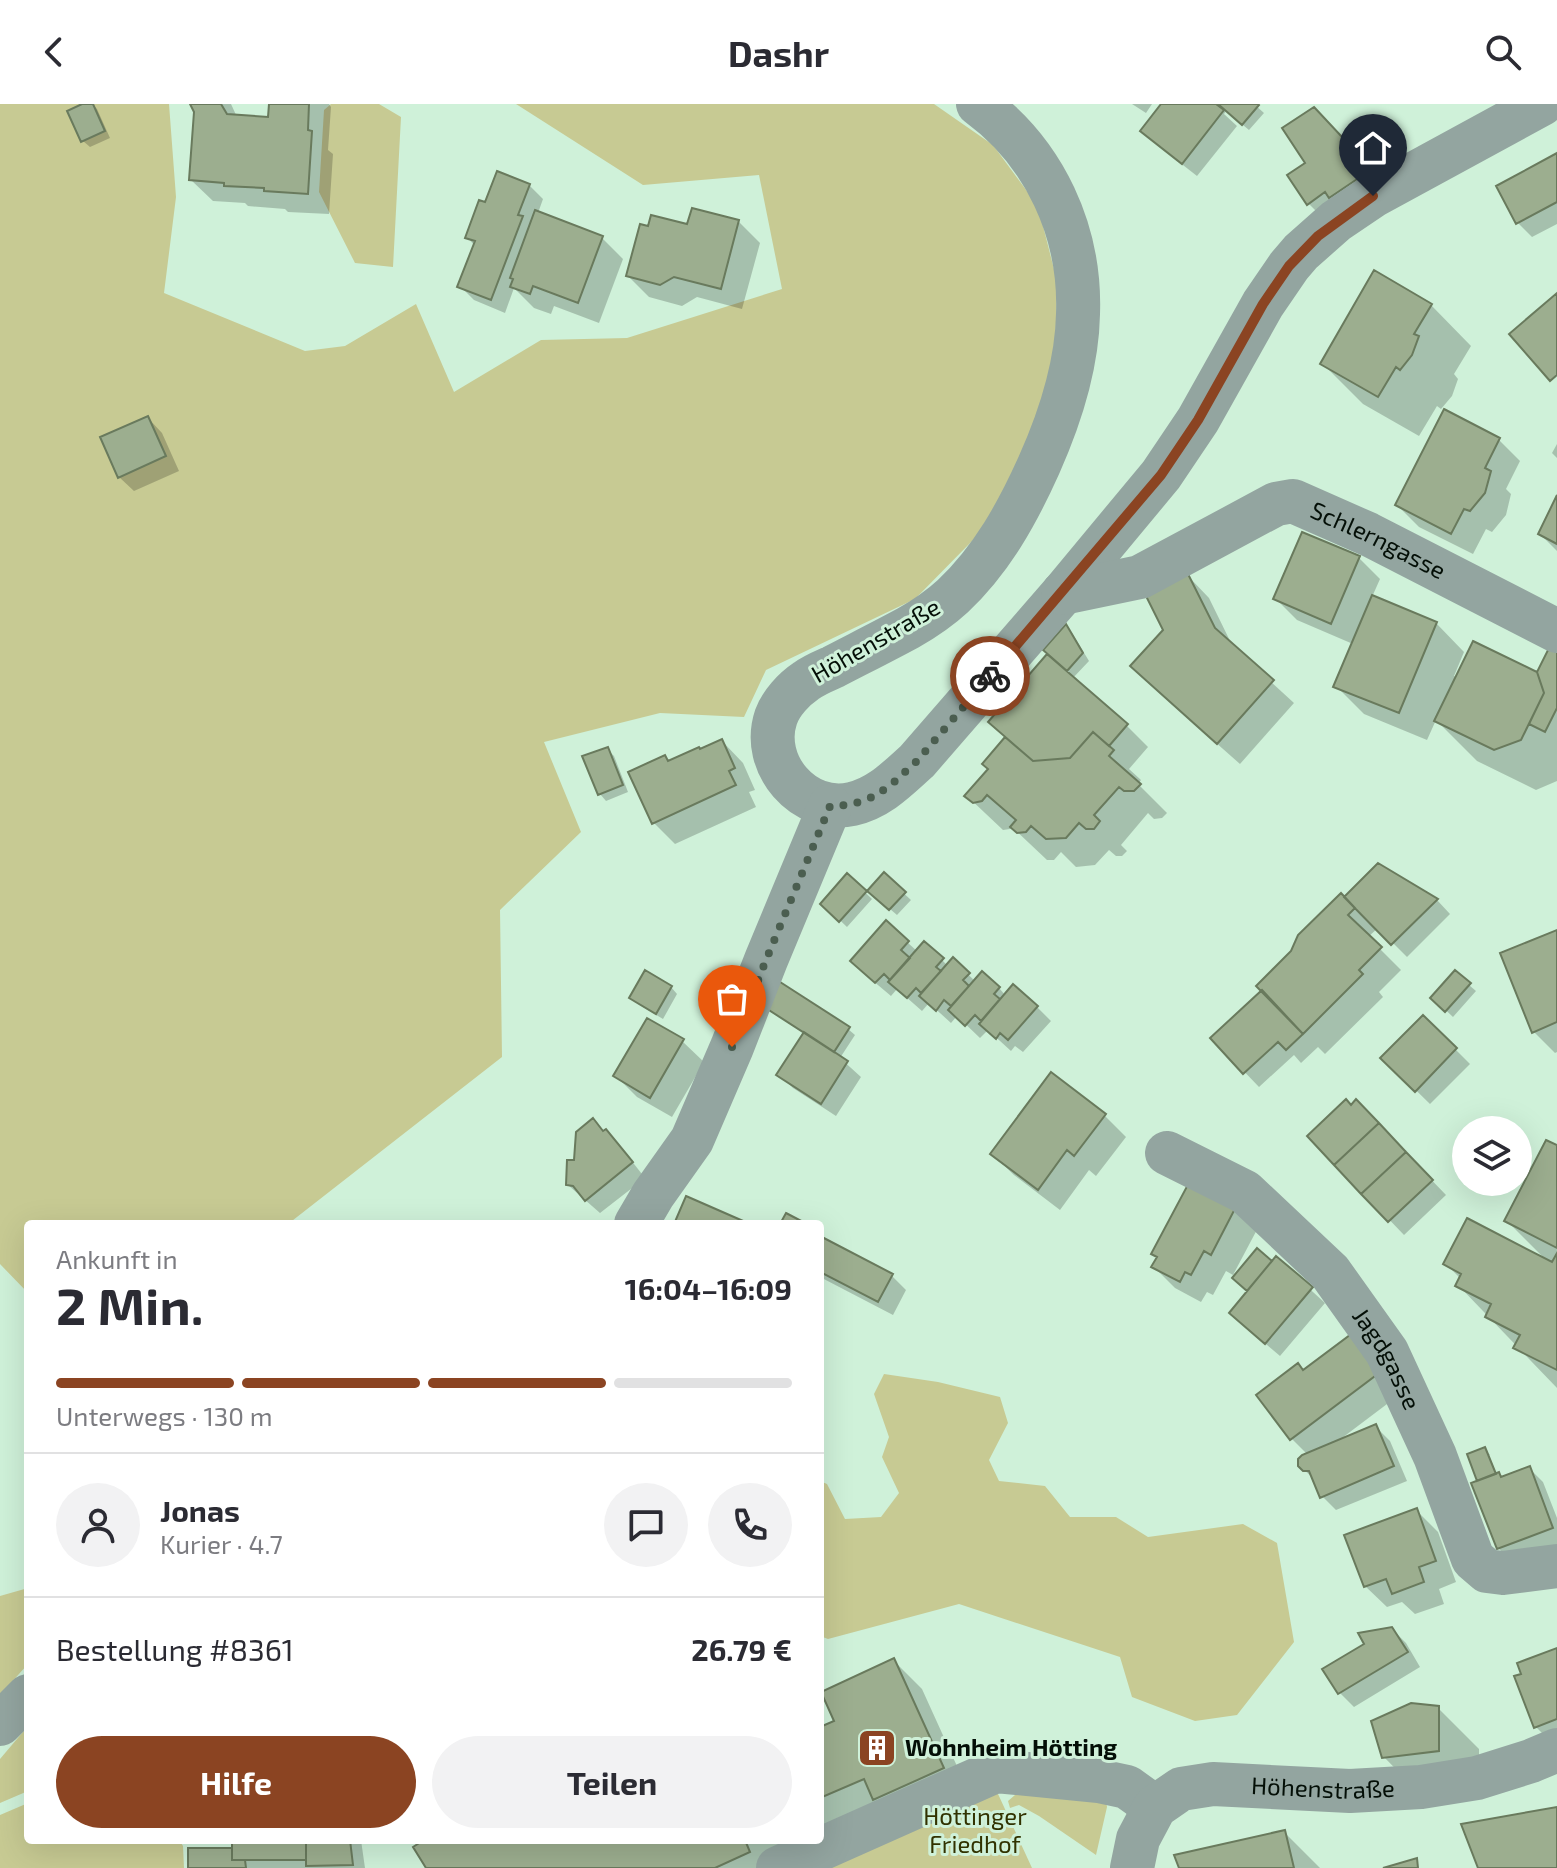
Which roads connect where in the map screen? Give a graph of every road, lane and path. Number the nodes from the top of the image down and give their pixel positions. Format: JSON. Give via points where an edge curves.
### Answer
{"nodes":[{"id":1,"x":978,"y":104,"type":"edge"},
{"id":2,"x":1542,"y":104,"type":"edge"},
{"id":3,"x":1063,"y":593,"type":"junction"},
{"id":4,"x":1557,"y":631,"type":"edge"},
{"id":5,"x":830,"y":806,"type":"junction"},
{"id":6,"x":1167,"y":1153,"type":"dead end"},
{"id":7,"x":638,"y":1220,"type":"edge"},
{"id":8,"x":1557,"y":1566,"type":"edge"},
{"id":9,"x":24,"y":1700,"type":"edge"},
{"id":10,"x":0,"y":1724,"type":"edge"},
{"id":11,"x":1557,"y":1750,"type":"edge"},
{"id":12,"x":1155,"y":1807,"type":"junction"},
{"id":13,"x":778,"y":1868,"type":"edge"},
{"id":14,"x":1132,"y":1868,"type":"edge"}],
"edges":[{"from":1,"to":5,"type":"street","name":"Höhenstraße","via":[[1021,142],[1064,218],[1078,293],[1067,387],[1022,502],[990,555],[952,596],[911,626],[806,681],[775,718],[772,742],[778,765],[793,788]]},
{"from":2,"to":3,"type":"street","via":[[1373,196],[1301,252],[1263,304],[1181,447]]},
{"from":3,"to":4,"type":"street","name":"Schlerngasse","via":[[1140,577],[1276,504],[1293,501],[1365,513]]},
{"from":3,"to":5,"type":"street","via":[[892,784],[851,805]]},
{"from":5,"to":7,"type":"street","via":[[692,1140]]},
{"from":6,"to":8,"type":"street","name":"Jagdgasse","via":[[1245,1192],[1330,1272],[1387,1352],[1435,1456],[1473,1559],[1487,1571],[1503,1573]]},
{"from":9,"to":10,"type":"street"},
{"from":11,"to":12,"type":"street","name":"Höhenstraße","via":[[1448,1784],[1350,1791],[1213,1784],[1181,1789]]},
{"from":12,"to":13,"type":"street","via":[[1127,1787],[996,1771]]},
{"from":12,"to":14,"type":"street","via":[[1138,1839]]}]}
